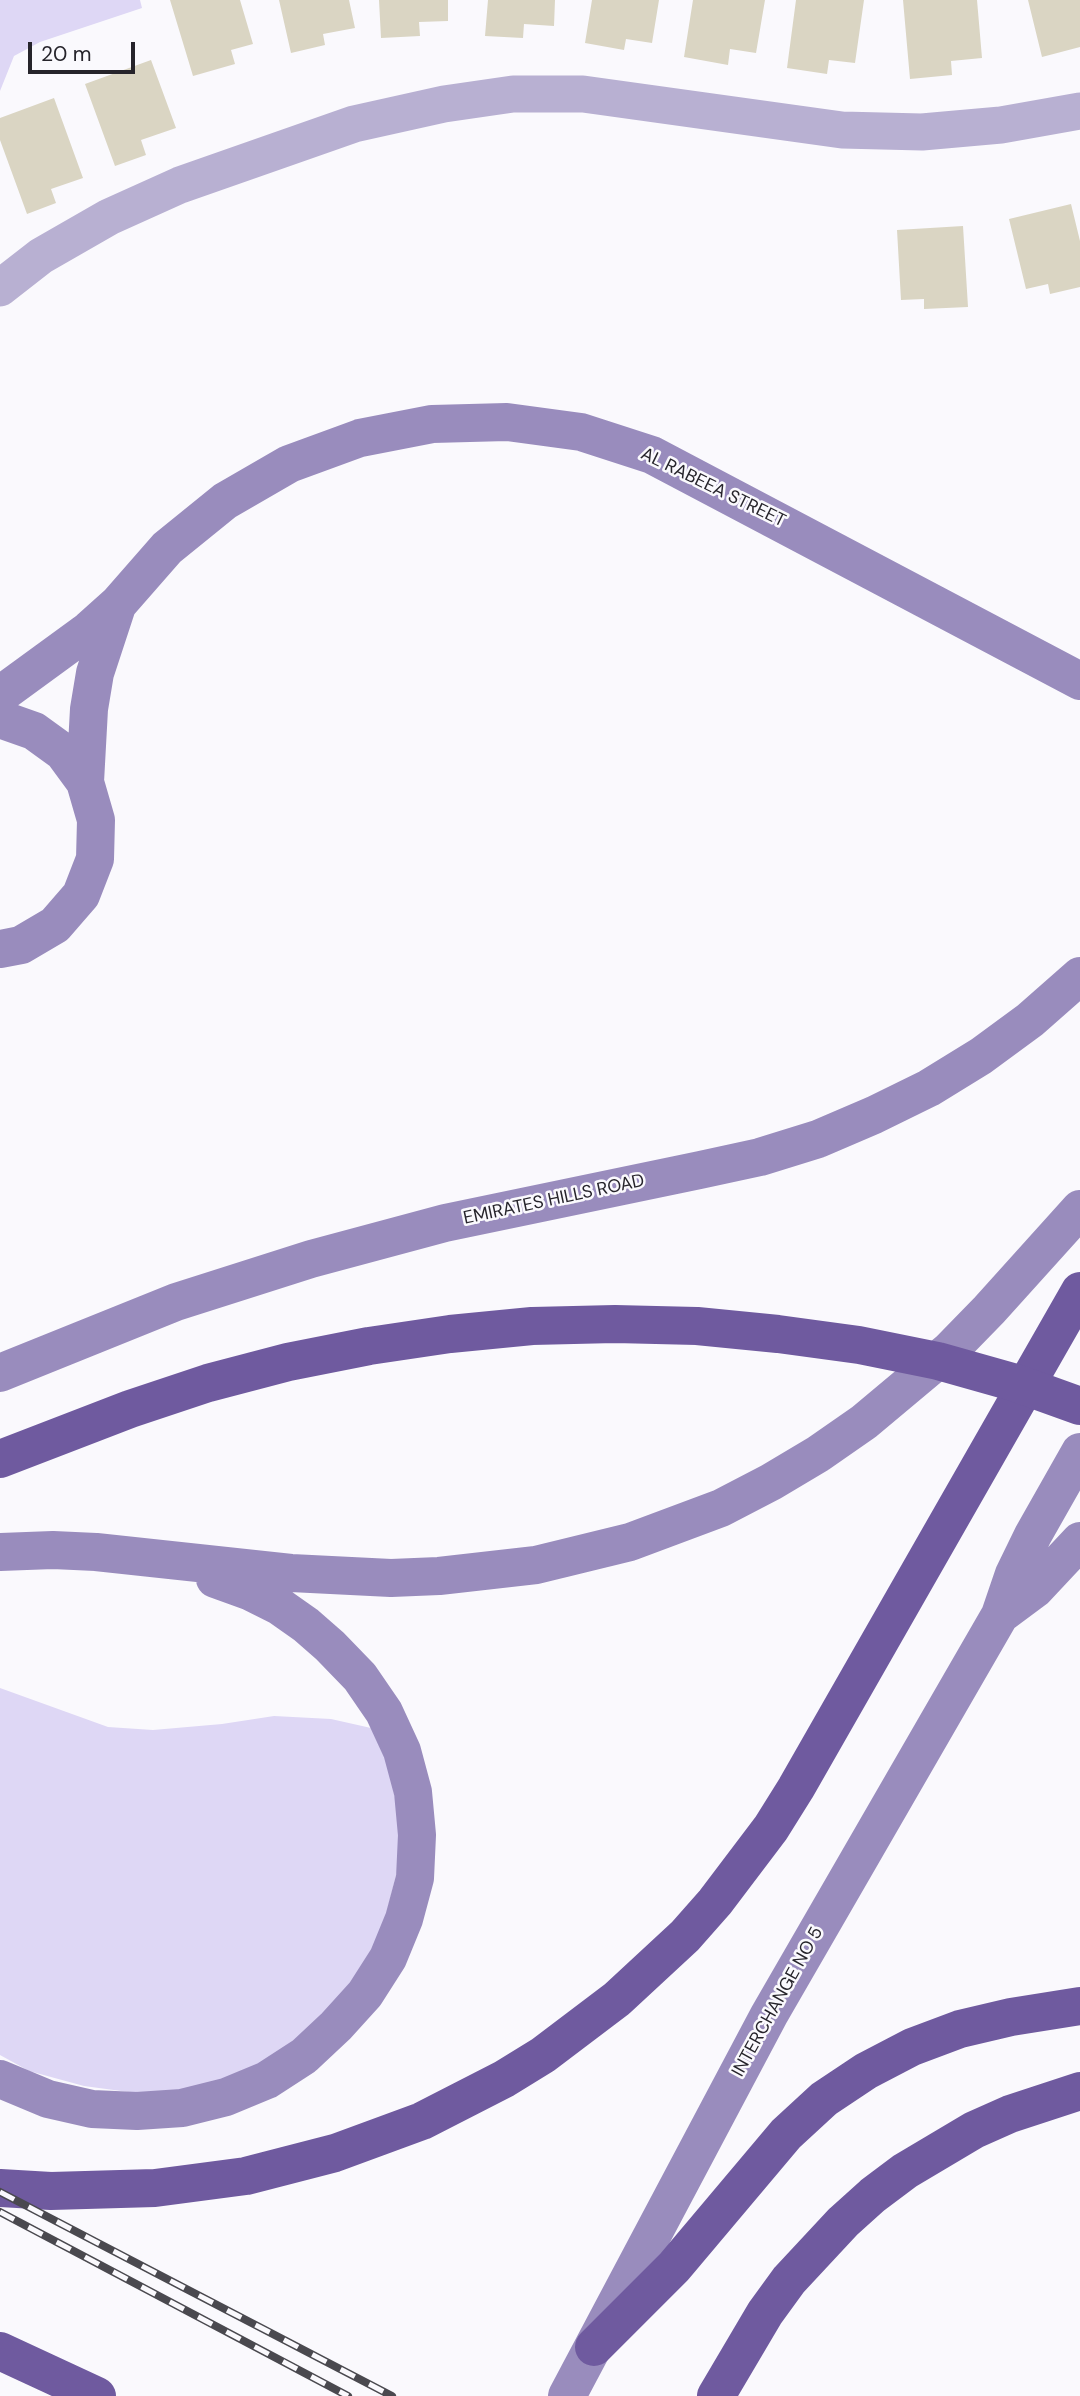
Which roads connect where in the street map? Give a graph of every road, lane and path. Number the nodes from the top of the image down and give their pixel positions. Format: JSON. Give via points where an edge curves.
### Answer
{"nodes":[{"id":1,"x":1080,"y":111,"type":"edge"},
{"id":2,"x":0,"y":288,"type":"edge"},
{"id":3,"x":118,"y":604,"type":"junction"},
{"id":4,"x":1080,"y":681,"type":"edge"},
{"id":5,"x":0,"y":695,"type":"edge"},
{"id":6,"x":0,"y":719,"type":"edge"},
{"id":7,"x":85,"y":782,"type":"junction"},
{"id":8,"x":0,"y":949,"type":"edge"},
{"id":9,"x":1080,"y":976,"type":"edge"},
{"id":10,"x":1080,"y":1209,"type":"edge"},
{"id":11,"x":1080,"y":1291,"type":"edge"},
{"id":12,"x":0,"y":1373,"type":"edge"},
{"id":13,"x":1080,"y":1406,"type":"edge"},
{"id":14,"x":1080,"y":1452,"type":"edge"},
{"id":15,"x":0,"y":1459,"type":"edge"},
{"id":16,"x":1080,"y":1541,"type":"edge"},
{"id":17,"x":0,"y":1552,"type":"edge"},
{"id":18,"x":139,"y":1556,"type":"junction"},
{"id":19,"x":1000,"y":1615,"type":"junction"},
{"id":20,"x":1080,"y":2006,"type":"edge"},
{"id":21,"x":0,"y":2079,"type":"edge"},
{"id":22,"x":1080,"y":2091,"type":"edge"},
{"id":23,"x":0,"y":2188,"type":"edge"},
{"id":24,"x":594,"y":2347,"type":"junction"},
{"id":25,"x":0,"y":2351,"type":"edge"},
{"id":26,"x":97,"y":2396,"type":"edge"},
{"id":27,"x":567,"y":2396,"type":"edge"},
{"id":28,"x":716,"y":2396,"type":"edge"}],
"edges":[{"from":1,"to":2,"type":"street","via":[[922,132],[829,129],[583,94],[513,94],[444,104],[354,124],[180,185],[109,217],[41,257]]},
{"from":3,"to":4,"type":"main road","name":"AL RABEEA STREET","via":[[167,548],[225,501],[289,464],[360,438],[432,424],[507,422],[581,432],[652,455]]},
{"from":3,"to":5,"type":"main road","name":"AL RABEEA STREET","via":[[59,654]]},
{"from":3,"to":7,"type":"main road","name":"AL RABEEA STREET","via":[[95,673]]},
{"from":6,"to":7,"type":"main road","via":[[34,731],[63,752]]},
{"from":7,"to":8,"type":"main road","via":[[96,820],[94,859],[81,895],[55,925],[21,945]]},
{"from":9,"to":12,"type":"main road","name":"EMIRATES HILLS ROAD","via":[[981,1056],[907,1099],[818,1139],[760,1157],[445,1223],[244,1279]]},
{"from":10,"to":18,"type":"main road","via":[[989,1310],[864,1422],[818,1454],[721,1508],[630,1542],[536,1565],[439,1577],[342,1576]]},
{"from":11,"to":23,"type":"highway","via":[[771,1828],[685,1936],[617,1999],[504,2079],[422,2121],[335,2153],[246,2176],[155,2188]]},
{"from":13,"to":15,"type":"highway","bridge":true,"via":[[964,1368],[859,1345],[697,1326],[533,1326],[450,1334],[288,1362],[130,1409]]},
{"from":14,"to":19,"type":"main road","via":[[1033,1535]]},
{"from":16,"to":19,"type":"main road","via":[[1035,1589]]},
{"from":17,"to":18,"type":"main road","via":[[53,1550]]},
{"from":18,"to":21,"type":"main road","via":[[251,1591],[279,1606],[360,1676],[402,1751],[413,1792],[415,1878],[388,1958],[365,1994],[304,2056],[267,2080],[182,2108],[137,2111],[92,2109],[48,2099]]},
{"from":19,"to":24,"type":"main road","name":"INTERCHANGE NO 5","via":[[769,2015]]},
{"from":20,"to":24,"type":"highway","via":[[960,2029],[912,2047],[824,2099],[786,2134],[674,2267]]},
{"from":22,"to":28,"type":"highway","via":[[974,2130],[873,2195],[789,2280]]},
{"from":24,"to":27,"type":"main road","name":"INTERCHANGE NO 5"},
{"from":25,"to":26,"type":"highway"}]}
